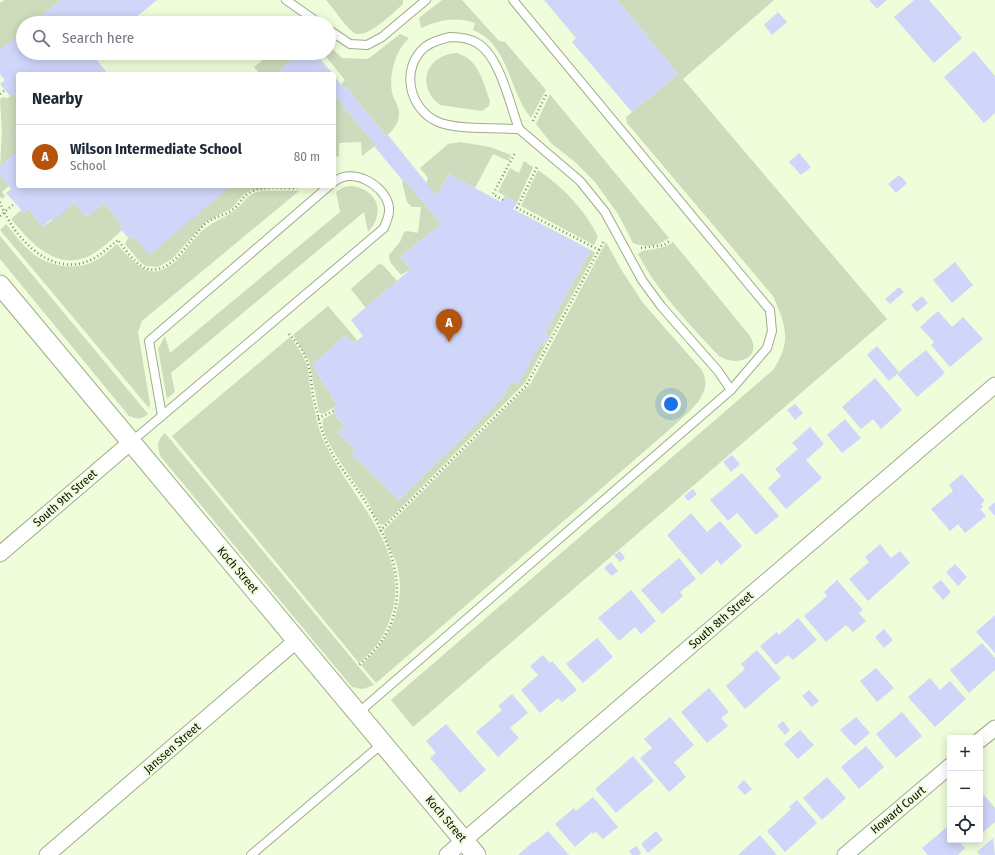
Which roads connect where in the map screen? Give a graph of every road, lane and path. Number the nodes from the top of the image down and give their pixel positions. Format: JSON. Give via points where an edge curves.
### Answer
{"nodes":[{"id":1,"x":286,"y":0,"type":"edge"},
{"id":2,"x":426,"y":0,"type":"edge"},
{"id":3,"x":513,"y":0,"type":"edge"},
{"id":4,"x":308,"y":16,"type":"edge"},
{"id":5,"x":336,"y":35,"type":"edge"},
{"id":6,"x":5,"y":90,"type":"dead end"},
{"id":7,"x":547,"y":93,"type":"dead end"},
{"id":8,"x":0,"y":94,"type":"edge"},
{"id":9,"x":533,"y":121,"type":"dead end"},
{"id":10,"x":518,"y":129,"type":"junction"},
{"id":11,"x":515,"y":153,"type":"dead end"},
{"id":12,"x":538,"y":165,"type":"dead end"},
{"id":13,"x":336,"y":180,"type":"edge"},
{"id":14,"x":297,"y":188,"type":"dead end"},
{"id":15,"x":327,"y":188,"type":"edge"},
{"id":16,"x":503,"y":200,"type":"dead end"},
{"id":17,"x":0,"y":202,"type":"edge"},
{"id":18,"x":15,"y":203,"type":"dead end"},
{"id":19,"x":4,"y":212,"type":"junction"},
{"id":20,"x":0,"y":216,"type":"edge"},
{"id":21,"x":671,"y":240,"type":"dead end"},
{"id":22,"x":604,"y":241,"type":"dead end"},
{"id":23,"x":634,"y":248,"type":"dead end"},
{"id":24,"x":598,"y":250,"type":"junction"},
{"id":25,"x":0,"y":285,"type":"edge"},
{"id":26,"x":289,"y":334,"type":"dead end"},
{"id":27,"x":995,"y":385,"type":"edge"},
{"id":28,"x":731,"y":390,"type":"junction"},
{"id":29,"x":334,"y":410,"type":"dead end"},
{"id":30,"x":162,"y":416,"type":"junction"},
{"id":31,"x":318,"y":418,"type":"junction"},
{"id":32,"x":131,"y":442,"type":"junction"},
{"id":33,"x":380,"y":531,"type":"junction"},
{"id":34,"x":0,"y":554,"type":"edge"},
{"id":35,"x":297,"y":640,"type":"junction"},
{"id":36,"x":359,"y":665,"type":"dead end"},
{"id":37,"x":358,"y":713,"type":"junction"},
{"id":38,"x":995,"y":728,"type":"edge"},
{"id":39,"x":983,"y":738,"type":"edge"},
{"id":40,"x":383,"y":743,"type":"junction"},
{"id":41,"x":947,"y":769,"type":"edge"},
{"id":42,"x":464,"y":841,"type":"junction"},
{"id":43,"x":47,"y":855,"type":"edge"},
{"id":44,"x":250,"y":855,"type":"edge"},
{"id":45,"x":447,"y":855,"type":"edge"},
{"id":46,"x":476,"y":855,"type":"edge"},
{"id":47,"x":845,"y":855,"type":"edge"}],
"edges":[{"from":1,"to":4,"type":"lane"},
{"from":2,"to":5,"type":"lane","via":[[382,37],[367,45],[350,44]]},
{"from":3,"to":28,"type":"lane","via":[[770,310],[772,331],[767,348]]},
{"from":6,"to":8,"type":"path"},
{"from":7,"to":9,"type":"path"},
{"from":10,"to":10,"type":"lane","via":[[496,65],[489,53],[478,43],[465,38],[450,37],[436,40],[424,48],[415,60],[410,74],[411,89],[416,103],[425,114],[438,122],[452,126]]},
{"from":10,"to":28,"type":"lane","via":[[580,180],[605,212],[646,285],[661,306]]},
{"from":11,"to":16,"type":"path","via":[[493,194]]},
{"from":12,"to":24,"type":"path","via":[[516,207]]},
{"from":13,"to":30,"type":"lane","via":[[353,176],[366,179],[379,189],[388,204],[384,228]]},
{"from":14,"to":19,"type":"path","via":[[250,192],[233,210],[206,224],[172,261],[164,267],[155,269],[145,268],[137,263],[118,240],[89,261],[76,264],[60,263],[33,250],[8,221]]},
{"from":15,"to":30,"type":"lane","via":[[149,340]]},
{"from":17,"to":19,"type":"path"},
{"from":18,"to":19,"type":"path"},
{"from":19,"to":20,"type":"path"},
{"from":21,"to":23,"type":"path","via":[[660,246]]},
{"from":22,"to":24,"type":"path"},
{"from":24,"to":33,"type":"path","via":[[526,386]]},
{"from":25,"to":32,"type":"street","name":"Koch Street"},
{"from":26,"to":31,"type":"path","via":[[308,362]]},
{"from":27,"to":42,"type":"street","name":"South 8th Street"},
{"from":28,"to":37,"type":"lane"},
{"from":29,"to":31,"type":"path"},
{"from":30,"to":32,"type":"lane"},
{"from":31,"to":33,"type":"path","via":[[333,455],[366,504]]},
{"from":32,"to":34,"type":"street","name":"South 9th Street"},
{"from":32,"to":35,"type":"street","name":"Koch Street"},
{"from":33,"to":36,"type":"path","via":[[394,564],[398,588],[397,602],[390,627],[383,640]]},
{"from":35,"to":37,"type":"street","name":"Koch Street"},
{"from":35,"to":43,"type":"street","name":"Janssen Street"},
{"from":37,"to":40,"type":"street","name":"Koch Street"},
{"from":38,"to":39,"type":"street"},
{"from":40,"to":42,"type":"street","name":"Koch Street"},
{"from":40,"to":44,"type":"lane"},
{"from":41,"to":47,"type":"street","name":"Howard Court"},
{"from":42,"to":45,"type":"street","name":"South 8th Street"},
{"from":42,"to":46,"type":"street","name":"Koch Street"}]}
